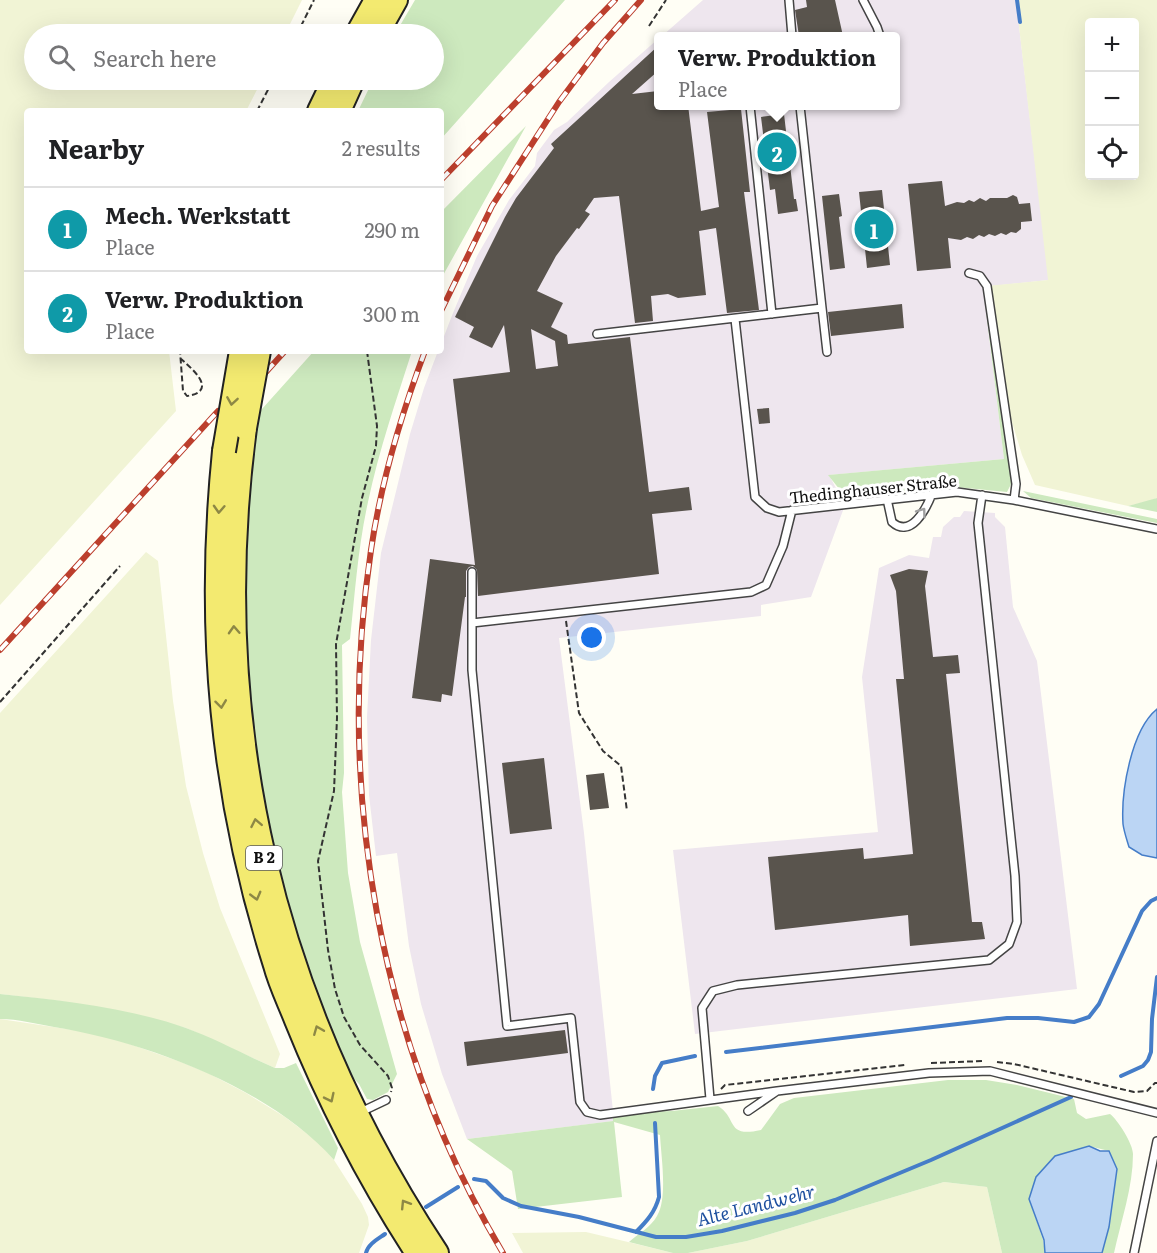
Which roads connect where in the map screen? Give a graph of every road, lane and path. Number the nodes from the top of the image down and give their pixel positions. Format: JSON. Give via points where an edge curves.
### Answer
{"nodes":[{"id":1,"x":314,"y":0,"type":"edge"},
{"id":2,"x":376,"y":0,"type":"edge"},
{"id":3,"x":396,"y":0,"type":"edge"},
{"id":4,"x":666,"y":0,"type":"edge"},
{"id":5,"x":789,"y":0,"type":"edge"},
{"id":6,"x":863,"y":0,"type":"edge"},
{"id":7,"x":302,"y":24,"type":"edge"},
{"id":8,"x":363,"y":24,"type":"edge"},
{"id":9,"x":383,"y":24,"type":"edge"},
{"id":10,"x":649,"y":26,"type":"dead end"},
{"id":11,"x":792,"y":32,"type":"edge"},
{"id":12,"x":879,"y":32,"type":"edge"},
{"id":13,"x":268,"y":90,"type":"edge"},
{"id":14,"x":329,"y":90,"type":"edge"},
{"id":15,"x":348,"y":90,"type":"edge"},
{"id":16,"x":259,"y":108,"type":"edge"},
{"id":17,"x":320,"y":108,"type":"edge"},
{"id":18,"x":340,"y":108,"type":"edge"},
{"id":19,"x":751,"y":110,"type":"edge"},
{"id":20,"x":801,"y":110,"type":"edge"},
{"id":21,"x":969,"y":273,"type":"dead end"},
{"id":22,"x":822,"y":308,"type":"junction"},
{"id":23,"x":772,"y":314,"type":"junction"},
{"id":24,"x":735,"y":318,"type":"junction"},
{"id":25,"x":597,"y":334,"type":"dead end"},
{"id":26,"x":827,"y":352,"type":"dead end"},
{"id":27,"x":180,"y":354,"type":"edge"},
{"id":28,"x":240,"y":354,"type":"edge"},
{"id":29,"x":258,"y":354,"type":"edge"},
{"id":30,"x":367,"y":354,"type":"edge"},
{"id":31,"x":180,"y":358,"type":"junction"},
{"id":32,"x":932,"y":494,"type":"junction"},
{"id":33,"x":982,"y":495,"type":"junction"},
{"id":34,"x":887,"y":499,"type":"junction"},
{"id":35,"x":1014,"y":500,"type":"junction"},
{"id":36,"x":792,"y":510,"type":"junction"},
{"id":37,"x":1157,"y":528,"type":"edge"},
{"id":38,"x":120,"y":566,"type":"dead end"},
{"id":39,"x":472,"y":572,"type":"dead end"},
{"id":40,"x":565,"y":614,"type":"junction"},
{"id":41,"x":472,"y":622,"type":"junction"},
{"id":42,"x":0,"y":702,"type":"edge"},
{"id":43,"x":627,"y":812,"type":"dead end"},
{"id":44,"x":340,"y":1081,"type":"junction"},
{"id":45,"x":777,"y":1092,"type":"junction"},
{"id":46,"x":710,"y":1099,"type":"junction"},
{"id":47,"x":386,"y":1100,"type":"joint"},
{"id":48,"x":364,"y":1104,"type":"junction"},
{"id":49,"x":748,"y":1111,"type":"dead end"},
{"id":50,"x":1157,"y":1113,"type":"edge"},
{"id":51,"x":371,"y":1118,"type":"dead end"},
{"id":52,"x":379,"y":1136,"type":"dead end"},
{"id":53,"x":1157,"y":1141,"type":"edge"},
{"id":54,"x":382,"y":1163,"type":"junction"},
{"id":55,"x":417,"y":1253,"type":"edge"},
{"id":56,"x":437,"y":1253,"type":"edge"},
{"id":57,"x":1134,"y":1253,"type":"edge"}],
"edges":[{"from":1,"to":7,"type":"path"},
{"from":2,"to":8,"type":"main road"},
{"from":3,"to":9,"type":"main road"},
{"from":4,"to":10,"type":"path"},
{"from":5,"to":11,"type":"lane"},
{"from":6,"to":12,"type":"lane"},
{"from":13,"to":16,"type":"path"},
{"from":14,"to":17,"type":"main road"},
{"from":15,"to":18,"type":"main road"},
{"from":19,"to":23,"type":"lane"},
{"from":20,"to":22,"type":"lane"},
{"from":21,"to":35,"type":"lane","via":[[980,276],[987,286],[1016,484]]},
{"from":22,"to":23,"type":"lane"},
{"from":22,"to":26,"type":"lane"},
{"from":23,"to":24,"type":"lane"},
{"from":24,"to":25,"type":"lane"},
{"from":24,"to":36,"type":"lane","name":"Thedinghauser Straße","via":[[755,497],[766,508]]},
{"from":27,"to":31,"type":"path"},
{"from":28,"to":55,"type":"main road","number":"B 2","one_way":true,"bridge":true,"via":[[224,451],[216,637],[227,755],[247,860],[275,967],[304,1040],[361,1160]]},
{"from":44,"to":29,"type":"main road","number":"B 2","one_way":true,"bridge":true,"via":[[306,999],[274,901],[245,759],[238,700],[233,617],[237,506]]},
{"from":30,"to":47,"type":"path","via":[[376,447],[362,498],[336,644],[335,780],[318,861],[335,989],[344,1017],[360,1045],[388,1076],[392,1088]]},
{"from":31,"to":31,"type":"path","via":[[183,392],[195,395],[202,382]]},
{"from":32,"to":33,"type":"lane","name":"Thedinghauser Straße"},
{"from":32,"to":34,"type":"lane","name":"Thedinghauser Straße"},
{"from":34,"to":32,"type":"lane","one_way":true,"via":[[892,522],[905,527],[921,516]]},
{"from":33,"to":35,"type":"lane","name":"Thedinghauser Straße"},
{"from":33,"to":46,"type":"lane","via":[[978,523],[1015,876],[1017,922],[1009,944],[989,960],[737,985],[713,991],[702,1008]]},
{"from":34,"to":36,"type":"lane","name":"Thedinghauser Straße"},
{"from":35,"to":37,"type":"lane","name":"Thedinghauser Straße"},
{"from":36,"to":40,"type":"lane","via":[[783,546],[766,585],[751,592]]},
{"from":38,"to":42,"type":"path"},
{"from":39,"to":41,"type":"lane"},
{"from":40,"to":41,"type":"lane"},
{"from":40,"to":43,"type":"path","via":[[579,712],[603,751],[621,766]]},
{"from":41,"to":46,"type":"lane","via":[[472,670],[507,1026],[571,1018],[580,1102],[587,1112],[600,1115]]},
{"from":44,"to":48,"type":"lane"},
{"from":44,"to":54,"type":"main road","number":"B 2"},
{"from":45,"to":46,"type":"lane"},
{"from":45,"to":49,"type":"lane"},
{"from":45,"to":50,"type":"lane","via":[[929,1072],[990,1071]]},
{"from":47,"to":48,"type":"lane"},
{"from":48,"to":51,"type":"lane"},
{"from":52,"to":54,"type":"lane"},
{"from":53,"to":57,"type":"lane"},
{"from":56,"to":54,"type":"main road","number":"B 2","one_way":true}]}
